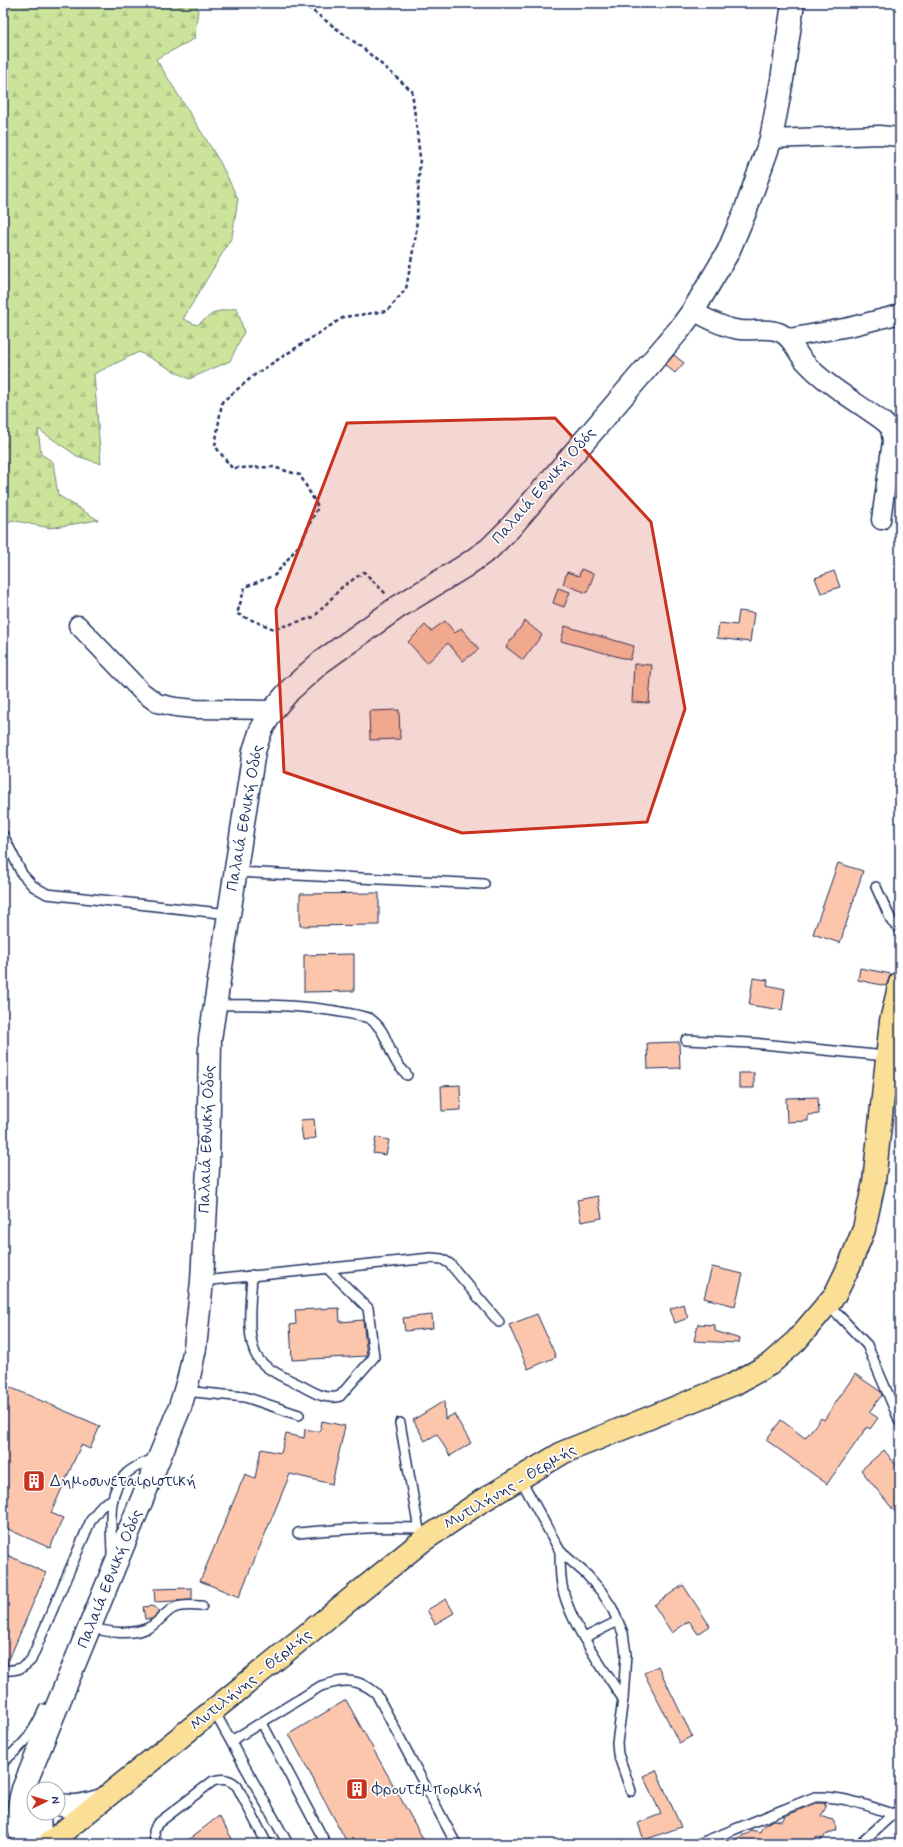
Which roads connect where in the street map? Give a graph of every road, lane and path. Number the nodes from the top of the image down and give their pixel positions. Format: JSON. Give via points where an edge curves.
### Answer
{"nodes":[{"id":1,"x":302,"y":3,"type":"edge"},
{"id":2,"x":793,"y":3,"type":"edge"},
{"id":3,"x":900,"y":137,"type":"edge"},
{"id":4,"x":771,"y":140,"type":"junction"},
{"id":5,"x":693,"y":311,"type":"junction"},
{"id":6,"x":900,"y":314,"type":"edge"},
{"id":7,"x":789,"y":338,"type":"junction"},
{"id":8,"x":881,"y":520,"type":"dead end"},
{"id":9,"x":398,"y":606,"type":"junction"},
{"id":10,"x":78,"y":625,"type":"dead end"},
{"id":11,"x":273,"y":710,"type":"junction"},
{"id":12,"x":3,"y":835,"type":"edge"},
{"id":13,"x":236,"y":872,"type":"junction"},
{"id":14,"x":484,"y":884,"type":"dead end"},
{"id":15,"x":876,"y":887,"type":"dead end"},
{"id":16,"x":229,"y":914,"type":"junction"},
{"id":17,"x":900,"y":929,"type":"edge"},
{"id":18,"x":900,"y":983,"type":"edge"},
{"id":19,"x":215,"y":1005,"type":"junction"},
{"id":20,"x":686,"y":1040,"type":"dead end"},
{"id":21,"x":886,"y":1056,"type":"junction"},
{"id":22,"x":407,"y":1075,"type":"dead end"},
{"id":23,"x":327,"y":1268,"type":"junction"},
{"id":24,"x":252,"y":1275,"type":"junction"},
{"id":25,"x":202,"y":1281,"type":"junction"},
{"id":26,"x":828,"y":1304,"type":"junction"},
{"id":27,"x":499,"y":1322,"type":"dead end"},
{"id":28,"x":184,"y":1391,"type":"junction"},
{"id":29,"x":299,"y":1415,"type":"dead end"},
{"id":30,"x":900,"y":1422,"type":"edge"},
{"id":31,"x":400,"y":1423,"type":"dead end"},
{"id":32,"x":160,"y":1456,"type":"junction"},
{"id":33,"x":520,"y":1478,"type":"junction"},
{"id":34,"x":113,"y":1499,"type":"junction"},
{"id":35,"x":298,"y":1533,"type":"dead end"},
{"id":36,"x":420,"y":1535,"type":"junction"},
{"id":37,"x":560,"y":1552,"type":"junction"},
{"id":38,"x":112,"y":1573,"type":"junction"},
{"id":39,"x":202,"y":1606,"type":"dead end"},
{"id":40,"x":618,"y":1621,"type":"junction"},
{"id":41,"x":90,"y":1628,"type":"junction"},
{"id":42,"x":584,"y":1638,"type":"junction"},
{"id":43,"x":75,"y":1665,"type":"junction"},
{"id":44,"x":3,"y":1670,"type":"edge"},
{"id":45,"x":55,"y":1686,"type":"dead end"},
{"id":46,"x":623,"y":1699,"type":"junction"},
{"id":47,"x":48,"y":1701,"type":"dead end"},
{"id":48,"x":214,"y":1711,"type":"junction"},
{"id":49,"x":262,"y":1723,"type":"junction"},
{"id":50,"x":231,"y":1741,"type":"junction"},
{"id":51,"x":3,"y":1762,"type":"edge"},
{"id":52,"x":36,"y":1780,"type":"edge"},
{"id":53,"x":631,"y":1791,"type":"dead end"},
{"id":54,"x":102,"y":1800,"type":"junction"},
{"id":55,"x":66,"y":1806,"type":"edge"},
{"id":56,"x":896,"y":1812,"type":"edge"},
{"id":57,"x":39,"y":1821,"type":"edge"},
{"id":58,"x":26,"y":1844,"type":"edge"},
{"id":59,"x":38,"y":1844,"type":"edge"},
{"id":60,"x":48,"y":1844,"type":"edge"},
{"id":61,"x":154,"y":1844,"type":"edge"},
{"id":62,"x":267,"y":1844,"type":"edge"},
{"id":63,"x":288,"y":1844,"type":"edge"},
{"id":64,"x":326,"y":1844,"type":"edge"},
{"id":65,"x":456,"y":1844,"type":"edge"},
{"id":66,"x":698,"y":1844,"type":"edge"},
{"id":67,"x":860,"y":1844,"type":"edge"}],
"edges":[{"from":1,"to":9,"type":"path","via":[[364,48],[412,91],[420,157],[416,234],[406,289],[387,311],[344,317],[257,373],[222,402],[215,446],[232,468],[273,467],[300,475],[318,507],[300,544],[275,575],[246,587],[237,614],[274,629],[314,617],[342,587],[364,572]]},
{"from":2,"to":4,"type":"main road","name":"Παλαιά Εθνική Οδός"},
{"from":3,"to":4,"type":"street","via":[[879,135]]},
{"from":4,"to":5,"type":"main road","name":"Παλαιά Εθνική Οδός","via":[[728,252]]},
{"from":5,"to":7,"type":"street","via":[[736,330],[774,330]]},
{"from":5,"to":9,"type":"main road","name":"Παλαιά Εθνική Οδός","via":[[510,528],[489,549]]},
{"from":6,"to":7,"type":"street","via":[[849,328]]},
{"from":7,"to":8,"type":"street","via":[[805,363],[890,428],[892,440]]},
{"from":9,"to":11,"type":"main road","name":"Παλαιά Εθνική Οδός","via":[[321,662],[290,690]]},
{"from":10,"to":11,"type":"street","via":[[141,692],[158,703],[195,709]]},
{"from":11,"to":13,"type":"main road","name":"Παλαιά Εθνική Οδός","via":[[261,730],[254,752]]},
{"from":12,"to":16,"type":"lane","via":[[22,874],[33,886],[47,894]]},
{"from":13,"to":14,"type":"lane"},
{"from":13,"to":16,"type":"main road","name":"Παλαιά Εθνική Οδός"},
{"from":15,"to":17,"type":"lane","via":[[892,922]]},
{"from":16,"to":19,"type":"main road","name":"Παλαιά Εθνική Οδός"},
{"from":18,"to":21,"type":"main road","name":"Μυτιλήνης - Θερμής"},
{"from":19,"to":22,"type":"lane","via":[[302,1006],[369,1018],[384,1032],[397,1064]]},
{"from":19,"to":25,"type":"main road","name":"Παλαιά Εθνική Οδός","via":[[210,1039],[208,1168]]},
{"from":20,"to":21,"type":"lane","via":[[752,1043]]},
{"from":21,"to":26,"type":"main road","name":"Μυτιλήνης - Θερμής","via":[[874,1182],[864,1229],[850,1264]]},
{"from":23,"to":24,"type":"lane"},
{"from":23,"to":24,"type":"lane","via":[[368,1308],[374,1357],[340,1396],[334,1398],[319,1395],[282,1377],[261,1362],[255,1354],[251,1335]]},
{"from":23,"to":27,"type":"lane","via":[[442,1259],[460,1274]]},
{"from":24,"to":25,"type":"lane"},
{"from":25,"to":28,"type":"main road","name":"Παλαιά Εθνική Οδός","via":[[195,1348]]},
{"from":26,"to":30,"type":"lane","via":[[867,1345]]},
{"from":26,"to":33,"type":"main road","name":"Μυτιλήνης - Θερμής","via":[[796,1341],[770,1364],[734,1384],[564,1452]]},
{"from":28,"to":29,"type":"lane","via":[[245,1397]]},
{"from":28,"to":32,"type":"main road","name":"Παλαιά Εθνική Οδός"},
{"from":31,"to":36,"type":"lane"},
{"from":32,"to":34,"type":"lane","via":[[126,1474],[118,1483]]},
{"from":32,"to":38,"type":"main road","name":"Παλαιά Εθνική Οδός"},
{"from":33,"to":36,"type":"main road","name":"Μυτιλήνης - Θερμής"},
{"from":33,"to":37,"type":"lane"},
{"from":34,"to":38,"type":"lane"},
{"from":34,"to":44,"type":"lane","via":[[102,1505],[91,1520],[31,1660],[22,1669]]},
{"from":35,"to":36,"type":"lane","via":[[394,1527]]},
{"from":36,"to":48,"type":"main road","name":"Μυτιλήνης - Θερμής"},
{"from":37,"to":40,"type":"lane","via":[[601,1591]]},
{"from":37,"to":42,"type":"lane","via":[[565,1597]]},
{"from":38,"to":41,"type":"main road","name":"Παλαιά Εθνική Οδός"},
{"from":39,"to":41,"type":"lane","via":[[173,1608],[148,1628],[134,1631],[116,1632]]},
{"from":40,"to":42,"type":"lane"},
{"from":40,"to":46,"type":"lane","via":[[625,1643]]},
{"from":41,"to":43,"type":"main road","name":"Παλαιά Εθνική Οδός"},
{"from":42,"to":46,"type":"lane"},
{"from":43,"to":45,"type":"lane"},
{"from":43,"to":52,"type":"main road","name":"Παλαιά Εθνική Οδός"},
{"from":46,"to":53,"type":"lane","via":[[616,1743]]},
{"from":47,"to":51,"type":"lane","via":[[28,1740]]},
{"from":48,"to":50,"type":"lane"},
{"from":48,"to":54,"type":"main road","name":"Μυτιλήνης - Θερμής"},
{"from":49,"to":50,"type":"lane"},
{"from":49,"to":64,"type":"lane"},
{"from":49,"to":65,"type":"lane","via":[[321,1686],[350,1680],[366,1684],[376,1693]]},
{"from":50,"to":63,"type":"lane"},
{"from":52,"to":58,"type":"main road","name":"Παλαιά Εθνική Οδός","via":[[23,1789],[20,1801],[19,1823]]},
{"from":54,"to":55,"type":"main road","via":[[83,1806]]},
{"from":54,"to":60,"type":"main road","name":"Μυτιλήνης - Θερμής"},
{"from":56,"to":66,"type":"lane","via":[[849,1799],[815,1797]]},
{"from":56,"to":67,"type":"lane"},
{"from":57,"to":59,"type":"main road"},
{"from":61,"to":62,"type":"lane","via":[[157,1824],[220,1778],[237,1786]]}]}
